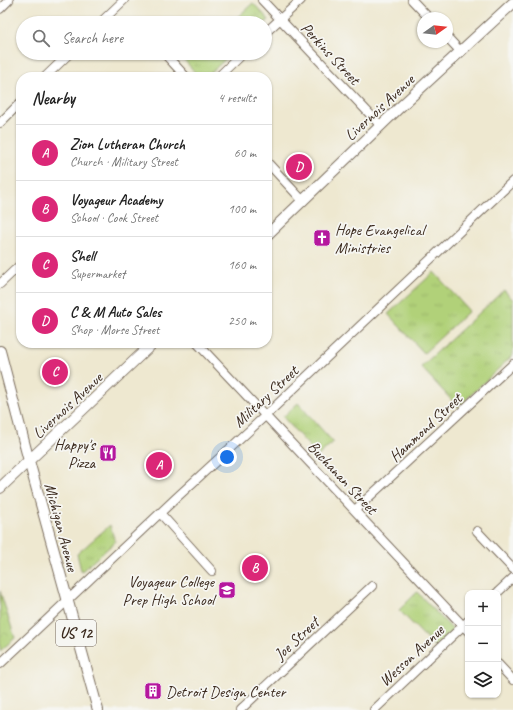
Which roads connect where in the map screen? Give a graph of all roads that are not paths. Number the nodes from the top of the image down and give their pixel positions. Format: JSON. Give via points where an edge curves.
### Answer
{"nodes":[{"id":1,"x":10,"y":0,"type":"edge"},
{"id":2,"x":124,"y":0,"type":"edge"},
{"id":3,"x":262,"y":0,"type":"edge"},
{"id":4,"x":301,"y":0,"type":"edge"},
{"id":5,"x":412,"y":0,"type":"edge"},
{"id":6,"x":513,"y":3,"type":"edge"},
{"id":7,"x":0,"y":9,"type":"edge"},
{"id":8,"x":423,"y":12,"type":"edge"},
{"id":9,"x":107,"y":16,"type":"edge"},
{"id":10,"x":280,"y":20,"type":"junction"},
{"id":11,"x":272,"y":27,"type":"edge"},
{"id":12,"x":453,"y":44,"type":"edge"},
{"id":13,"x":461,"y":52,"type":"junction"},
{"id":14,"x":63,"y":60,"type":"edge"},
{"id":15,"x":170,"y":60,"type":"edge"},
{"id":16,"x":236,"y":60,"type":"edge"},
{"id":17,"x":51,"y":72,"type":"edge"},
{"id":18,"x":181,"y":72,"type":"edge"},
{"id":19,"x":223,"y":72,"type":"edge"},
{"id":20,"x":16,"y":107,"type":"edge"},
{"id":21,"x":2,"y":122,"type":"edge"},
{"id":22,"x":380,"y":126,"type":"junction"},
{"id":23,"x":272,"y":167,"type":"edge"},
{"id":24,"x":513,"y":181,"type":"edge"},
{"id":25,"x":303,"y":201,"type":"junction"},
{"id":26,"x":272,"y":230,"type":"edge"},
{"id":27,"x":16,"y":269,"type":"edge"},
{"id":28,"x":0,"y":284,"type":"edge"},
{"id":29,"x":148,"y":348,"type":"edge"},
{"id":30,"x":201,"y":348,"type":"edge"},
{"id":31,"x":0,"y":351,"type":"edge"},
{"id":32,"x":513,"y":364,"type":"edge"},
{"id":33,"x":265,"y":416,"type":"junction"},
{"id":34,"x":28,"y":461,"type":"junction"},
{"id":35,"x":0,"y":488,"type":"edge"},
{"id":36,"x":355,"y":510,"type":"junction"},
{"id":37,"x":160,"y":513,"type":"junction"},
{"id":38,"x":477,"y":531,"type":"dead end"},
{"id":39,"x":513,"y":569,"type":"edge"},
{"id":40,"x":212,"y":571,"type":"dead end"},
{"id":41,"x":513,"y":578,"type":"edge"},
{"id":42,"x":372,"y":586,"type":"dead end"},
{"id":43,"x":500,"y":590,"type":"edge"},
{"id":44,"x":67,"y":601,"type":"junction"},
{"id":45,"x":465,"y":625,"type":"edge"},
{"id":46,"x":465,"y":627,"type":"edge"},
{"id":47,"x":0,"y":664,"type":"edge"},
{"id":48,"x":501,"y":667,"type":"edge"},
{"id":49,"x":513,"y":680,"type":"edge"},
{"id":50,"x":98,"y":710,"type":"edge"},
{"id":51,"x":240,"y":710,"type":"edge"},
{"id":52,"x":374,"y":710,"type":"edge"}],
"edges":[{"from":1,"to":7,"type":"street"},
{"from":2,"to":9,"type":"street"},
{"from":3,"to":10,"type":"street","name":"Perkins Street"},
{"from":4,"to":10,"type":"street"},
{"from":5,"to":8,"type":"street"},
{"from":6,"to":13,"type":"main road","name":"Livernois Avenue"},
{"from":10,"to":11,"type":"street"},
{"from":10,"to":22,"type":"street","name":"Perkins Street"},
{"from":12,"to":13,"type":"street"},
{"from":13,"to":22,"type":"main road","name":"Livernois Avenue"},
{"from":14,"to":17,"type":"street"},
{"from":15,"to":18,"type":"street"},
{"from":16,"to":19,"type":"street"},
{"from":20,"to":21,"type":"street"},
{"from":22,"to":25,"type":"main road","name":"Livernois Avenue"},
{"from":23,"to":25,"type":"street"},
{"from":24,"to":33,"type":"street","name":"Military Street"},
{"from":25,"to":26,"type":"main road","name":"Livernois Avenue"},
{"from":27,"to":28,"type":"street"},
{"from":29,"to":34,"type":"main road","name":"Livernois Avenue"},
{"from":30,"to":33,"type":"street","name":"Buchanan Street"},
{"from":31,"to":34,"type":"main road","name":"Michigan Avenue","number":"US 12"},
{"from":32,"to":36,"type":"street","name":"Hammond Street"},
{"from":33,"to":36,"type":"street","name":"Buchanan Street"},
{"from":33,"to":37,"type":"street","name":"Military Street"},
{"from":34,"to":35,"type":"main road","name":"Livernois Avenue"},
{"from":34,"to":44,"type":"main road","name":"Michigan Avenue","number":"US 12"},
{"from":36,"to":45,"type":"street","name":"Buchanan Street"},
{"from":37,"to":40,"type":"street"},
{"from":37,"to":44,"type":"street","name":"Military Street"},
{"from":38,"to":39,"type":"street"},
{"from":41,"to":43,"type":"street"},
{"from":42,"to":51,"type":"street","name":"Joe Street"},
{"from":44,"to":47,"type":"street","name":"Military Street"},
{"from":44,"to":50,"type":"main road","name":"Michigan Avenue","number":"US 12"},
{"from":46,"to":52,"type":"street","name":"Wesson Avenue"},
{"from":48,"to":49,"type":"street"}]}
